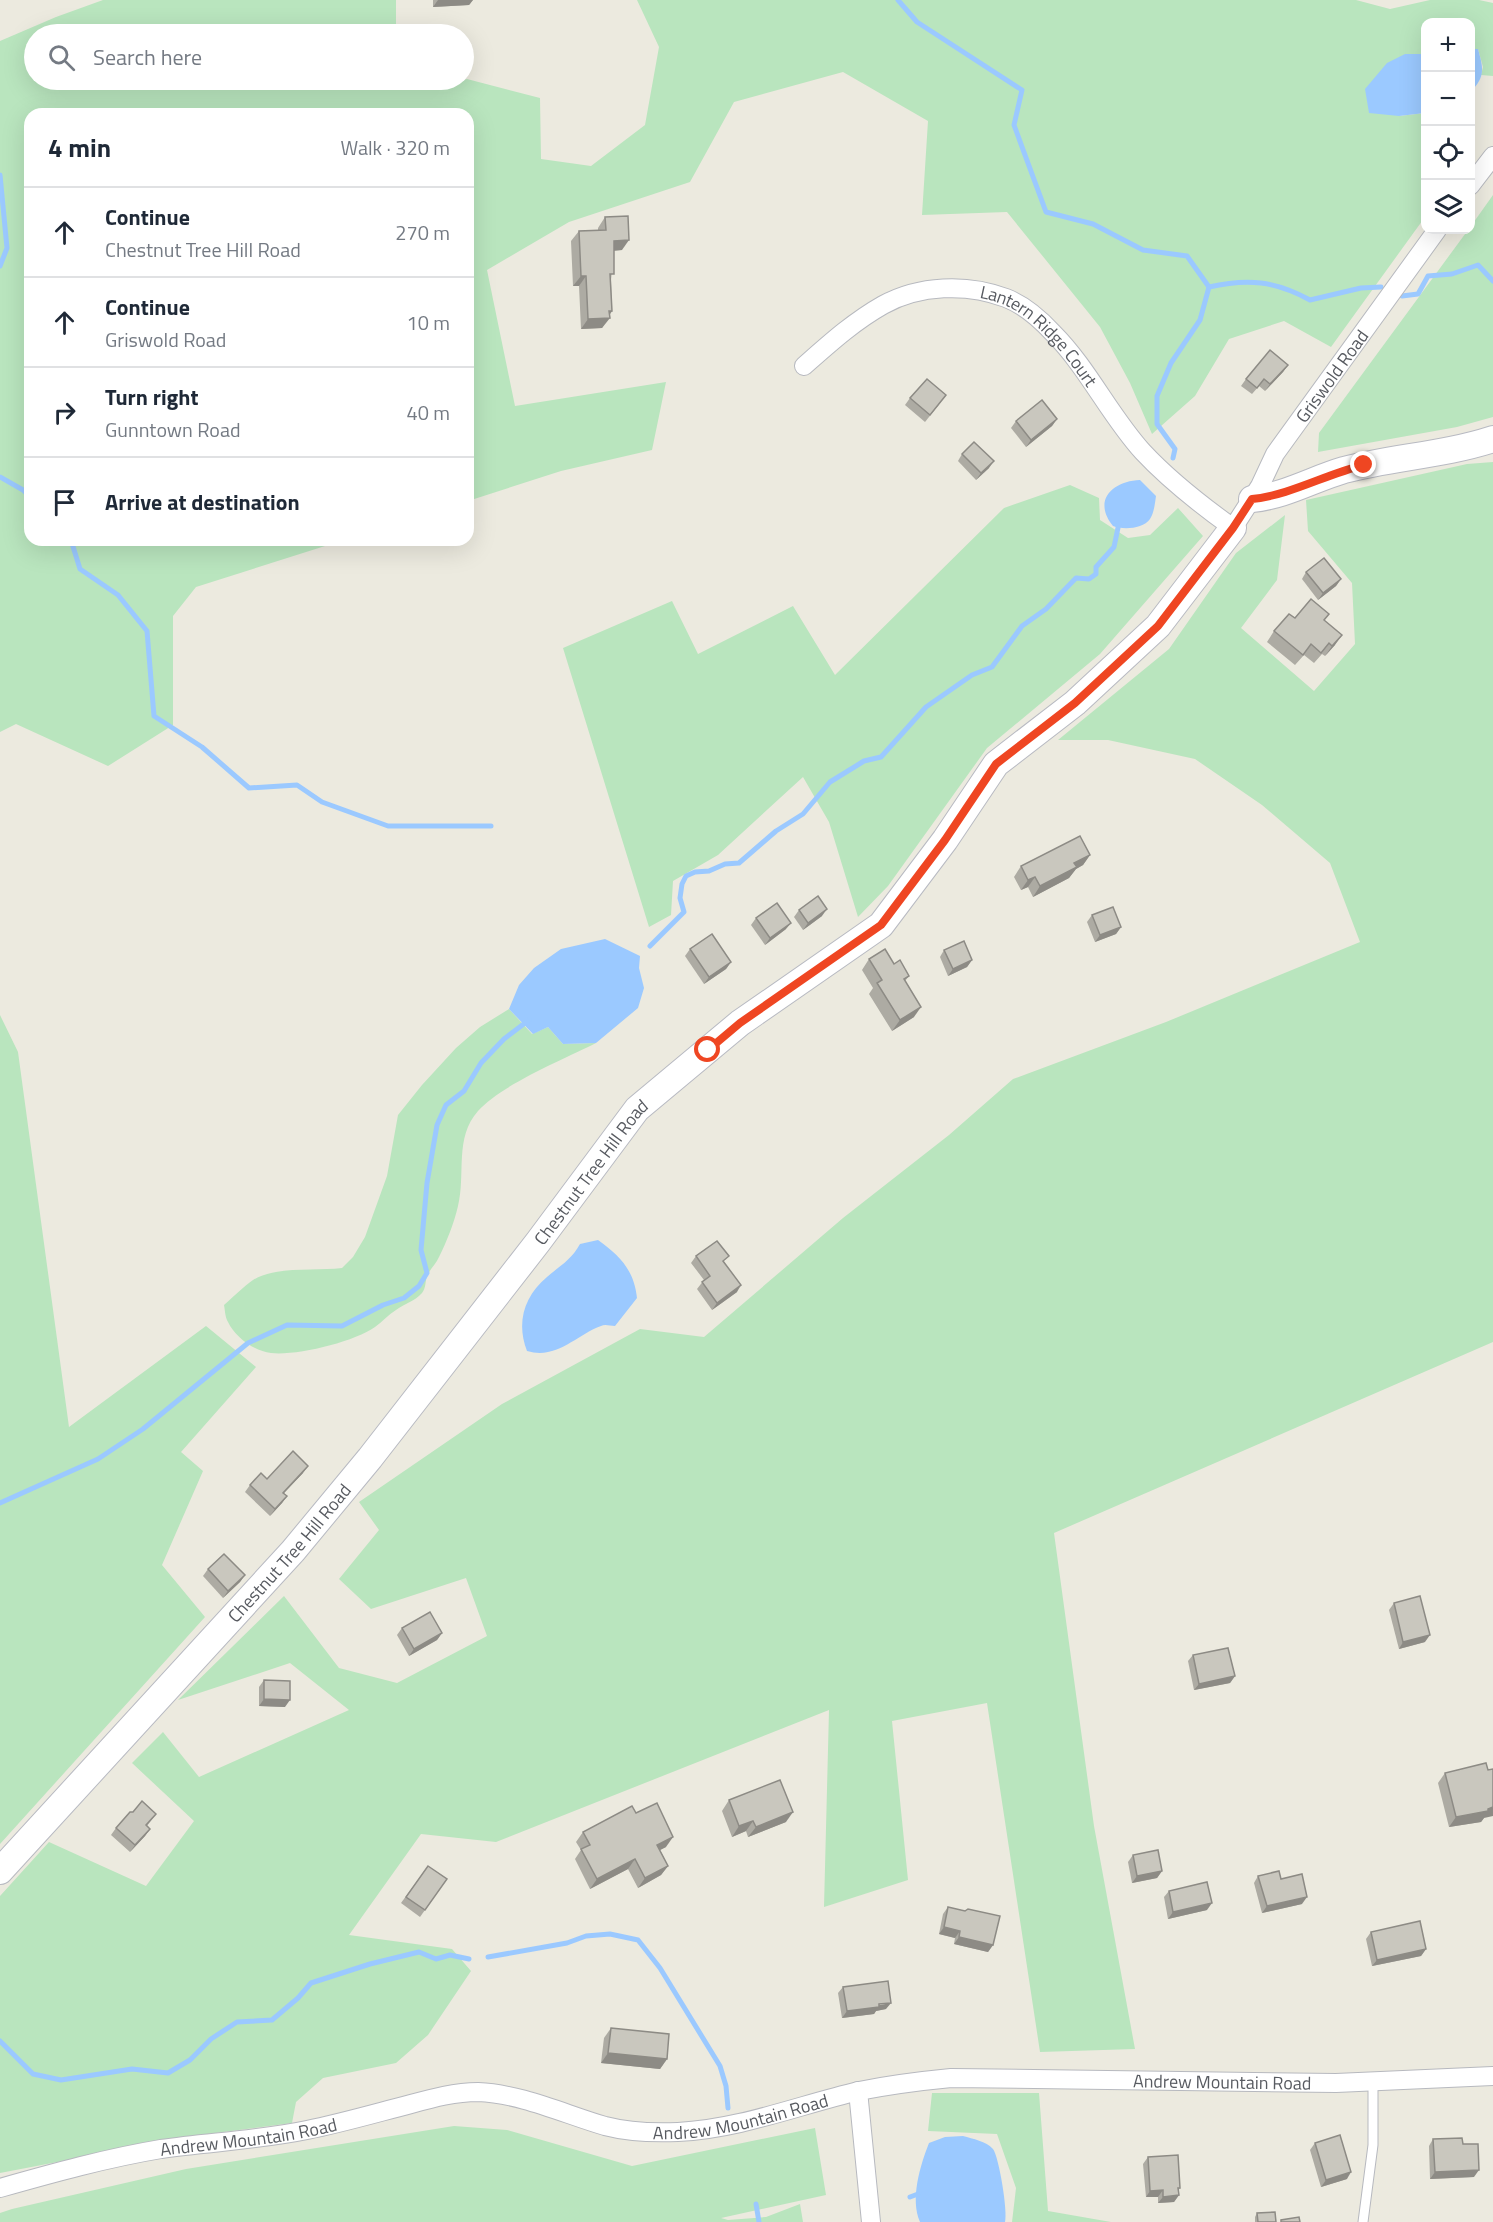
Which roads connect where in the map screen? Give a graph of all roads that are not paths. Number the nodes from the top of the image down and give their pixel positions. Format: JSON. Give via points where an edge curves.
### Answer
{"nodes":[{"id":1,"x":1493,"y":156,"type":"edge"},
{"id":2,"x":1475,"y":180,"type":"edge"},
{"id":3,"x":1434,"y":234,"type":"edge"},
{"id":4,"x":804,"y":366,"type":"dead end"},
{"id":5,"x":1493,"y":440,"type":"edge"},
{"id":6,"x":1252,"y":499,"type":"junction"},
{"id":7,"x":1233,"y":528,"type":"junction"},
{"id":8,"x":0,"y":1871,"type":"edge"},
{"id":9,"x":1493,"y":2076,"type":"edge"},
{"id":10,"x":1373,"y":2082,"type":"junction"},
{"id":11,"x":858,"y":2091,"type":"junction"},
{"id":12,"x":0,"y":2188,"type":"edge"},
{"id":13,"x":871,"y":2222,"type":"edge"},
{"id":14,"x":1363,"y":2222,"type":"edge"}],
"edges":[{"from":1,"to":2,"type":"street"},
{"from":3,"to":6,"type":"street","name":"Griswold Road","via":[[1275,454]]},
{"from":4,"to":7,"type":"street","name":"Lantern Ridge Court","via":[[855,322],[903,296],[928,290],[971,289],[1006,298],[1033,314],[1054,334],[1142,451],[1198,503]]},
{"from":5,"to":6,"type":"street","via":[[1343,470],[1277,495]]},
{"from":6,"to":7,"type":"street","name":"Griswold Road"},
{"from":7,"to":8,"type":"street","name":"Chestnut Tree Hill Road","via":[[1158,626],[1075,703],[996,764],[881,925],[740,1023],[637,1109],[531,1252],[293,1551]]},
{"from":9,"to":10,"type":"street","name":"Andrew Mountain Road"},
{"from":10,"to":11,"type":"street","name":"Andrew Mountain Road","via":[[972,2078],[922,2080]]},
{"from":10,"to":14,"type":"lane","via":[[1373,2145]]},
{"from":11,"to":12,"type":"street","name":"Andrew Mountain Road","via":[[716,2128],[660,2132],[608,2127],[498,2095],[452,2094],[303,2131],[158,2150]]},
{"from":11,"to":13,"type":"street"}]}
